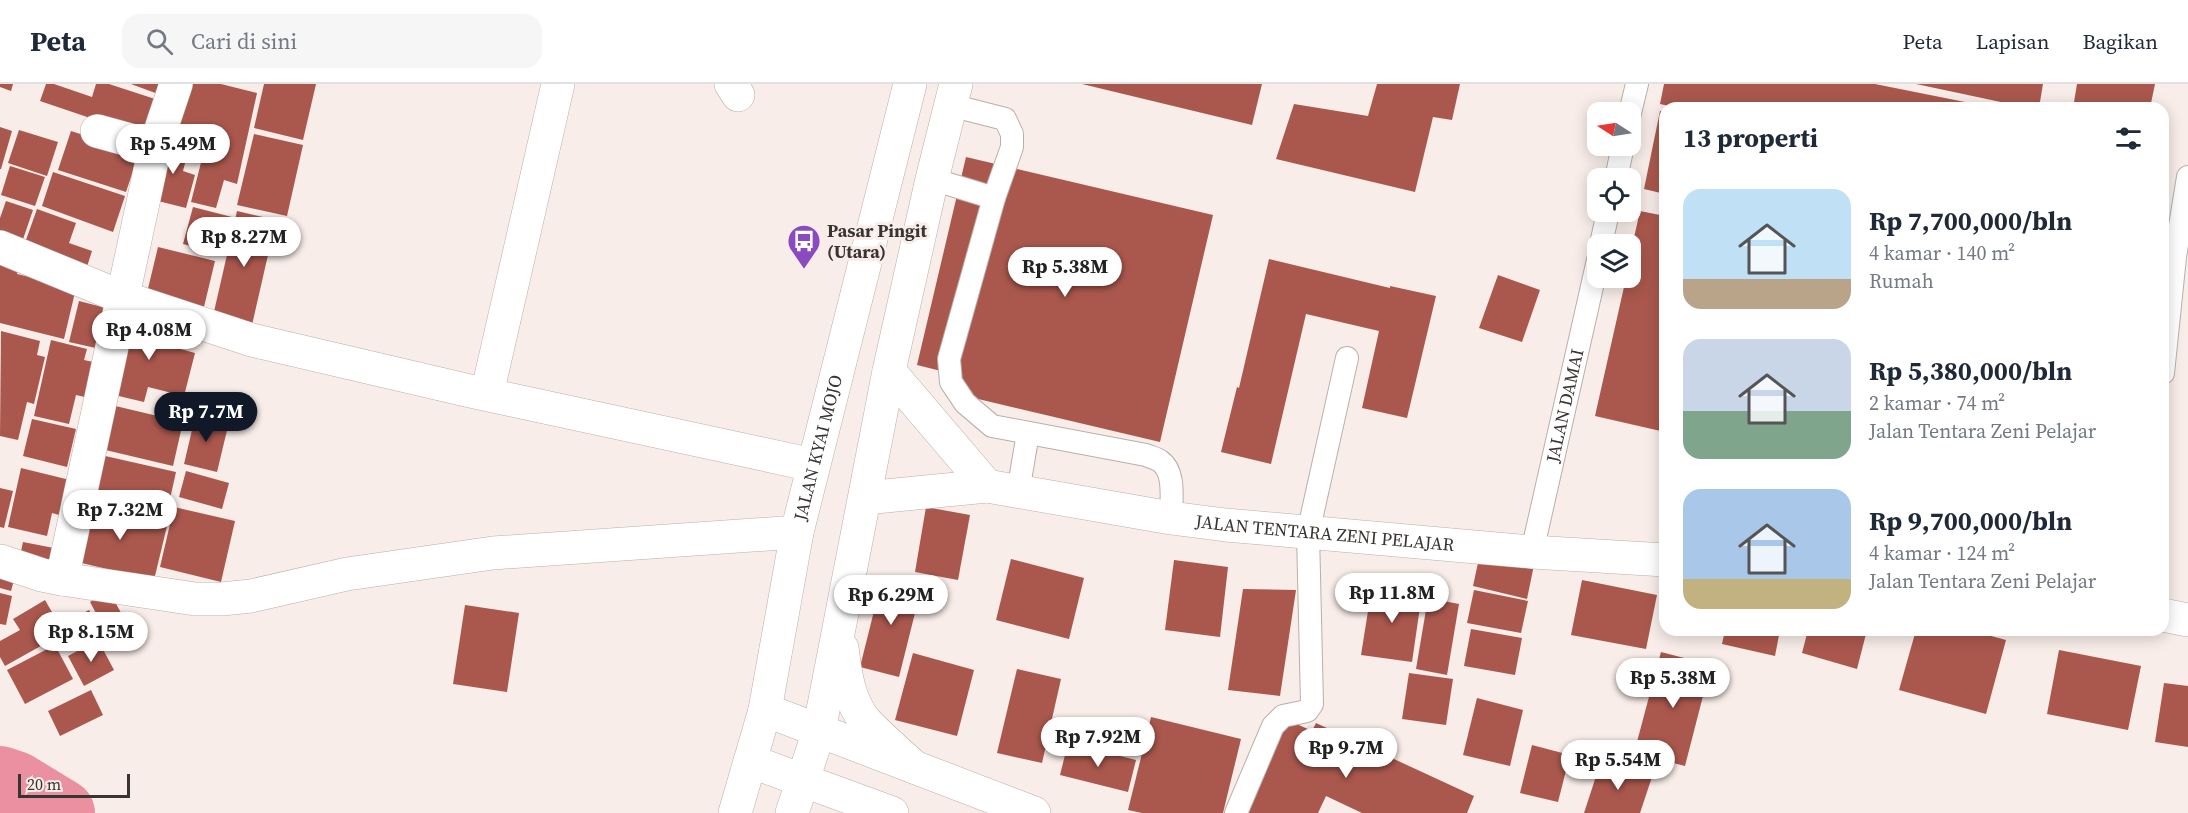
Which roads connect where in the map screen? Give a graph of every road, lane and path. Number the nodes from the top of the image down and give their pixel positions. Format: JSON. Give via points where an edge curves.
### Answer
{"nodes":[{"id":1,"x":176,"y":84,"type":"edge"},
{"id":2,"x":558,"y":84,"type":"edge"},
{"id":3,"x":910,"y":84,"type":"edge"},
{"id":4,"x":1637,"y":84,"type":"edge"},
{"id":5,"x":953,"y":94,"type":"edge"},
{"id":6,"x":1633,"y":102,"type":"edge"},
{"id":7,"x":97,"y":131,"type":"dead end"},
{"id":8,"x":155,"y":147,"type":"junction"},
{"id":9,"x":2188,"y":177,"type":"edge"},
{"id":10,"x":932,"y":179,"type":"junction"},
{"id":11,"x":994,"y":198,"type":"junction"},
{"id":12,"x":0,"y":247,"type":"edge"},
{"id":13,"x":1592,"y":288,"type":"edge"},
{"id":14,"x":124,"y":298,"type":"junction"},
{"id":15,"x":2169,"y":315,"type":"edge"},
{"id":16,"x":1347,"y":358,"type":"dead end"},
{"id":17,"x":889,"y":371,"type":"junction"},
{"id":18,"x":487,"y":394,"type":"junction"},
{"id":19,"x":1028,"y":433,"type":"junction"},
{"id":20,"x":813,"y":465,"type":"junction"},
{"id":21,"x":1002,"y":489,"type":"junction"},
{"id":22,"x":865,"y":498,"type":"junction"},
{"id":23,"x":1171,"y":518,"type":"junction"},
{"id":24,"x":797,"y":532,"type":"junction"},
{"id":25,"x":1308,"y":533,"type":"junction"},
{"id":26,"x":1532,"y":552,"type":"junction"},
{"id":27,"x":1659,"y":560,"type":"edge"},
{"id":28,"x":0,"y":561,"type":"edge"},
{"id":29,"x":62,"y":579,"type":"junction"},
{"id":30,"x":2169,"y":616,"type":"edge"},
{"id":31,"x":2188,"y":620,"type":"edge"},
{"id":32,"x":839,"y":628,"type":"junction"},
{"id":33,"x":765,"y":710,"type":"junction"},
{"id":34,"x":819,"y":731,"type":"junction"},
{"id":35,"x":750,"y":761,"type":"junction"},
{"id":36,"x":914,"y":767,"type":"junction"},
{"id":37,"x":803,"y":780,"type":"junction"},
{"id":38,"x":735,"y":813,"type":"edge"},
{"id":39,"x":792,"y":813,"type":"edge"},
{"id":40,"x":892,"y":813,"type":"edge"},
{"id":41,"x":1034,"y":813,"type":"edge"},
{"id":42,"x":1236,"y":813,"type":"edge"}],
"edges":[{"from":1,"to":8,"type":"street"},
{"from":2,"to":18,"type":"street"},
{"from":3,"to":20,"type":"street","name":"JALAN KYAI MOJO"},
{"from":4,"to":6,"type":"lane"},
{"from":5,"to":10,"type":"street"},
{"from":5,"to":11,"type":"lane","via":[[1005,119],[1012,134],[1012,147]]},
{"from":7,"to":8,"type":"street"},
{"from":8,"to":14,"type":"street"},
{"from":9,"to":15,"type":"lane"},
{"from":10,"to":11,"type":"lane"},
{"from":10,"to":17,"type":"street"},
{"from":11,"to":19,"type":"lane","via":[[949,359],[951,381],[965,403],[992,426]]},
{"from":12,"to":14,"type":"street"},
{"from":13,"to":26,"type":"lane","name":"JALAN DAMAI"},
{"from":14,"to":18,"type":"street","via":[[252,340]]},
{"from":14,"to":29,"type":"street"},
{"from":16,"to":25,"type":"lane"},
{"from":17,"to":21,"type":"street"},
{"from":17,"to":22,"type":"street"},
{"from":18,"to":20,"type":"street"},
{"from":19,"to":21,"type":"lane"},
{"from":19,"to":23,"type":"lane","via":[[1160,460],[1167,468],[1172,489]]},
{"from":20,"to":24,"type":"street","name":"JALAN KYAI MOJO"},
{"from":21,"to":22,"type":"street","name":"JALAN TENTARA ZENI PELAJAR"},
{"from":21,"to":23,"type":"street","name":"JALAN TENTARA ZENI PELAJAR"},
{"from":22,"to":32,"type":"street"},
{"from":23,"to":25,"type":"street","name":"JALAN TENTARA ZENI PELAJAR"},
{"from":24,"to":29,"type":"street","via":[[493,554],[347,574],[222,599],[195,599]]},
{"from":24,"to":33,"type":"street","name":"JALAN KYAI MOJO"},
{"from":25,"to":26,"type":"street","name":"JALAN TENTARA ZENI PELAJAR"},
{"from":25,"to":42,"type":"lane","via":[[1312,704],[1307,711],[1282,716],[1274,726]]},
{"from":26,"to":27,"type":"street","name":"JALAN TENTARA ZENI PELAJAR"},
{"from":28,"to":29,"type":"street"},
{"from":30,"to":31,"type":"street"},
{"from":32,"to":34,"type":"street"},
{"from":32,"to":36,"type":"street","via":[[853,700],[865,721]]},
{"from":33,"to":34,"type":"street"},
{"from":33,"to":35,"type":"street","name":"JALAN KYAI MOJO"},
{"from":34,"to":36,"type":"street"},
{"from":34,"to":37,"type":"street"},
{"from":35,"to":37,"type":"street"},
{"from":35,"to":38,"type":"street","name":"JALAN KYAI MOJO"},
{"from":36,"to":41,"type":"street"},
{"from":37,"to":39,"type":"street"},
{"from":37,"to":40,"type":"street"}]}
